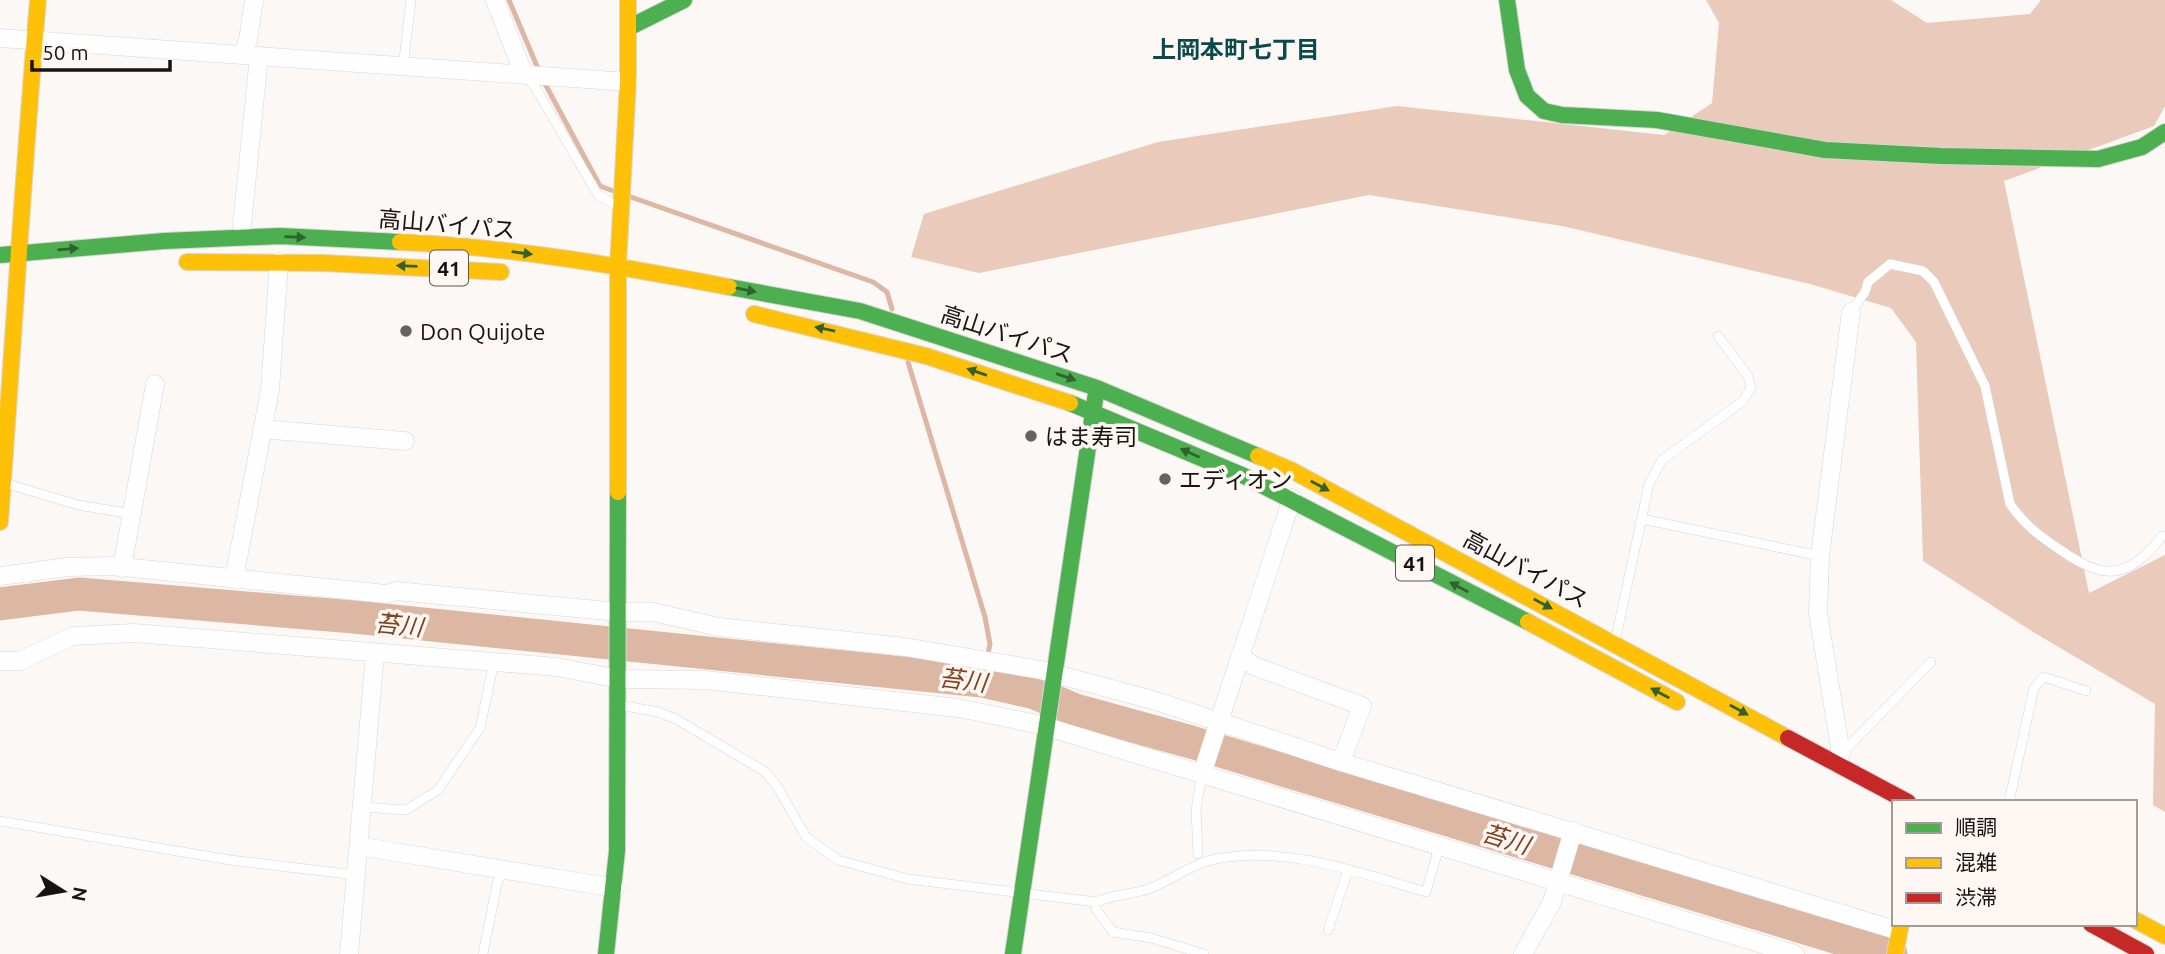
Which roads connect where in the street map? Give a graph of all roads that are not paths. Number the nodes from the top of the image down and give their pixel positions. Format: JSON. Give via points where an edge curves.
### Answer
{"nodes":[{"id":1,"x":38,"y":0,"type":"edge"},
{"id":2,"x":254,"y":0,"type":"edge"},
{"id":3,"x":411,"y":0,"type":"edge"},
{"id":4,"x":495,"y":0,"type":"edge"},
{"id":5,"x":628,"y":0,"type":"edge"},
{"id":6,"x":684,"y":0,"type":"edge"},
{"id":7,"x":1507,"y":0,"type":"edge"},
{"id":8,"x":628,"y":28,"type":"junction"},
{"id":9,"x":0,"y":38,"type":"edge"},
{"id":10,"x":34,"y":40,"type":"junction"},
{"id":11,"x":251,"y":56,"type":"junction"},
{"id":12,"x":403,"y":67,"type":"junction"},
{"id":13,"x":528,"y":76,"type":"junction"},
{"id":14,"x":628,"y":82,"type":"junction"},
{"id":15,"x":2165,"y":132,"type":"edge"},
{"id":16,"x":622,"y":208,"type":"junction"},
{"id":17,"x":242,"y":225,"type":"dead end"},
{"id":18,"x":17,"y":253,"type":"junction"},
{"id":19,"x":0,"y":255,"type":"edge"},
{"id":20,"x":172,"y":262,"type":"dead end"},
{"id":21,"x":279,"y":262,"type":"junction"},
{"id":22,"x":618,"y":266,"type":"junction"},
{"id":23,"x":514,"y":273,"type":"dead end"},
{"id":24,"x":24,"y":274,"type":"junction"},
{"id":25,"x":0,"y":277,"type":"edge"},
{"id":26,"x":736,"y":310,"type":"dead end"},
{"id":27,"x":1851,"y":312,"type":"joint"},
{"id":28,"x":1718,"y":336,"type":"dead end"},
{"id":29,"x":155,"y":384,"type":"dead end"},
{"id":30,"x":1097,"y":387,"type":"junction"},
{"id":31,"x":1092,"y":411,"type":"junction"},
{"id":32,"x":262,"y":429,"type":"junction"},
{"id":33,"x":405,"y":441,"type":"dead end"},
{"id":34,"x":2,"y":482,"type":"edge"},
{"id":35,"x":1292,"y":498,"type":"junction"},
{"id":36,"x":132,"y":514,"type":"junction"},
{"id":37,"x":1642,"y":519,"type":"junction"},
{"id":38,"x":0,"y":522,"type":"edge"},
{"id":39,"x":2162,"y":536,"type":"dead end"},
{"id":40,"x":1820,"y":556,"type":"junction"},
{"id":41,"x":122,"y":568,"type":"junction"},
{"id":42,"x":0,"y":576,"type":"edge"},
{"id":43,"x":234,"y":579,"type":"junction"},
{"id":44,"x":618,"y":617,"type":"junction"},
{"id":45,"x":1615,"y":642,"type":"junction"},
{"id":46,"x":375,"y":653,"type":"junction"},
{"id":47,"x":1240,"y":656,"type":"junction"},
{"id":48,"x":0,"y":661,"type":"edge"},
{"id":49,"x":494,"y":662,"type":"junction"},
{"id":50,"x":1931,"y":662,"type":"dead end"},
{"id":51,"x":619,"y":674,"type":"junction"},
{"id":52,"x":1055,"y":676,"type":"junction"},
{"id":53,"x":2086,"y":691,"type":"dead end"},
{"id":54,"x":619,"y":705,"type":"junction"},
{"id":55,"x":1688,"y":708,"type":"dead end"},
{"id":56,"x":1047,"y":725,"type":"junction"},
{"id":57,"x":1216,"y":725,"type":"junction"},
{"id":58,"x":1839,"y":759,"type":"junction"},
{"id":59,"x":1341,"y":762,"type":"junction"},
{"id":60,"x":1203,"y":771,"type":"junction"},
{"id":61,"x":1905,"y":800,"type":"edge"},
{"id":62,"x":2009,"y":800,"type":"edge"},
{"id":63,"x":362,"y":807,"type":"junction"},
{"id":64,"x":0,"y":821,"type":"edge"},
{"id":65,"x":1571,"y":835,"type":"junction"},
{"id":66,"x":359,"y":846,"type":"junction"},
{"id":67,"x":1439,"y":848,"type":"junction"},
{"id":68,"x":1198,"y":854,"type":"dead end"},
{"id":69,"x":503,"y":870,"type":"junction"},
{"id":70,"x":1348,"y":870,"type":"junction"},
{"id":71,"x":356,"y":875,"type":"junction"},
{"id":72,"x":1558,"y":880,"type":"junction"},
{"id":73,"x":615,"y":888,"type":"junction"},
{"id":74,"x":1023,"y":891,"type":"junction"},
{"id":75,"x":1097,"y":902,"type":"junction"},
{"id":76,"x":2137,"y":921,"type":"edge"},
{"id":77,"x":2095,"y":926,"type":"edge"},
{"id":78,"x":1328,"y":930,"type":"dead end"},
{"id":79,"x":2165,"y":936,"type":"edge"},
{"id":80,"x":1898,"y":937,"type":"edge"},
{"id":81,"x":349,"y":954,"type":"edge"},
{"id":82,"x":483,"y":954,"type":"edge"},
{"id":83,"x":606,"y":954,"type":"edge"},
{"id":84,"x":1013,"y":954,"type":"edge"},
{"id":85,"x":1204,"y":954,"type":"edge"},
{"id":86,"x":1523,"y":954,"type":"edge"},
{"id":87,"x":1795,"y":954,"type":"edge"},
{"id":88,"x":2146,"y":954,"type":"edge"}],
"edges":[{"from":1,"to":10,"type":"main road"},
{"from":2,"to":11,"type":"street","via":[[248,40]]},
{"from":3,"to":12,"type":"lane"},
{"from":4,"to":13,"type":"street"},
{"from":5,"to":8,"type":"main road"},
{"from":6,"to":8,"type":"main road"},
{"from":7,"to":15,"type":"main road","via":[[1517,70],[1527,96],[1544,111],[1562,115],[1657,120],[1825,150],[1941,156],[2098,159],[2142,147]]},
{"from":8,"to":14,"type":"main road"},
{"from":9,"to":10,"type":"street"},
{"from":10,"to":11,"type":"street"},
{"from":10,"to":18,"type":"main road"},
{"from":11,"to":12,"type":"street"},
{"from":11,"to":17,"type":"street"},
{"from":12,"to":13,"type":"street"},
{"from":13,"to":14,"type":"street"},
{"from":13,"to":16,"type":"lane","via":[[598,195]]},
{"from":14,"to":16,"type":"main road"},
{"from":16,"to":22,"type":"main road"},
{"from":18,"to":19,"type":"main road","name":"高山バイパス","number":"41"},
{"from":18,"to":22,"type":"main road","name":"高山バイパス","number":"41","one_way":true,"via":[[281,236],[454,244]]},
{"from":18,"to":24,"type":"main road"},
{"from":20,"to":21,"type":"main road","name":"高山バイパス","number":"41"},
{"from":23,"to":21,"type":"main road","name":"高山バイパス","number":"41","one_way":true},
{"from":21,"to":32,"type":"street","via":[[275,337]]},
{"from":22,"to":30,"type":"main road","name":"高山バイパス","number":"41","one_way":true,"via":[[882,318]]},
{"from":22,"to":44,"type":"main road"},
{"from":24,"to":25,"type":"main road"},
{"from":24,"to":34,"type":"main road"},
{"from":31,"to":26,"type":"main road","name":"高山バイパス","number":"41","one_way":true,"via":[[917,352]]},
{"from":27,"to":39,"type":"lane","via":[[1868,282],[1890,264],[1923,271],[1934,282],[1985,386],[2010,505],[2020,519],[2092,570],[2105,572],[2126,568]]},
{"from":27,"to":40,"type":"street"},
{"from":28,"to":37,"type":"lane","via":[[1748,376],[1751,388],[1656,467]]},
{"from":29,"to":36,"type":"street"},
{"from":30,"to":31,"type":"main road"},
{"from":30,"to":45,"type":"main road","name":"高山バイパス","number":"41","one_way":true,"via":[[1291,470]]},
{"from":35,"to":31,"type":"main road","name":"高山バイパス","number":"41","one_way":true},
{"from":31,"to":52,"type":"main road"},
{"from":32,"to":33,"type":"street"},
{"from":32,"to":43,"type":"street"},
{"from":34,"to":36,"type":"lane","via":[[79,505]]},
{"from":34,"to":38,"type":"main road"},
{"from":35,"to":47,"type":"street"},
{"from":55,"to":35,"type":"main road","name":"高山バイパス","number":"41","one_way":true},
{"from":36,"to":41,"type":"street"},
{"from":37,"to":40,"type":"lane"},
{"from":37,"to":45,"type":"lane"},
{"from":40,"to":58,"type":"street","via":[[1818,613]]},
{"from":41,"to":42,"type":"street","via":[[67,567]]},
{"from":41,"to":43,"type":"street"},
{"from":43,"to":44,"type":"street"},
{"from":44,"to":51,"type":"main road"},
{"from":44,"to":52,"type":"street","via":[[653,612],[719,627],[974,656]]},
{"from":45,"to":58,"type":"main road","name":"高山バイパス","number":"41","one_way":true},
{"from":46,"to":48,"type":"street","via":[[97,632],[73,636],[20,661]]},
{"from":46,"to":49,"type":"street"},
{"from":46,"to":63,"type":"street"},
{"from":47,"to":57,"type":"street"},
{"from":47,"to":59,"type":"street","via":[[1254,666],[1362,706]]},
{"from":49,"to":51,"type":"street"},
{"from":49,"to":63,"type":"lane","via":[[480,728],[438,790],[406,810]]},
{"from":50,"to":58,"type":"lane"},
{"from":51,"to":54,"type":"main road"},
{"from":51,"to":56,"type":"street","via":[[958,708]]},
{"from":52,"to":56,"type":"main road"},
{"from":52,"to":57,"type":"street"},
{"from":53,"to":62,"type":"lane","via":[[2044,677],[2034,688]]},
{"from":54,"to":73,"type":"main road"},
{"from":54,"to":74,"type":"lane","via":[[676,719],[764,771],[806,837],[838,860],[908,879]]},
{"from":56,"to":60,"type":"street"},
{"from":56,"to":74,"type":"main road"},
{"from":57,"to":59,"type":"street"},
{"from":57,"to":60,"type":"street"},
{"from":58,"to":61,"type":"main road","name":"高山バイパス","number":"41"},
{"from":59,"to":65,"type":"street"},
{"from":60,"to":67,"type":"street"},
{"from":60,"to":68,"type":"lane","via":[[1196,810]]},
{"from":63,"to":66,"type":"street"},
{"from":64,"to":71,"type":"lane","via":[[230,860]]},
{"from":65,"to":72,"type":"street"},
{"from":65,"to":80,"type":"street"},
{"from":66,"to":69,"type":"street"},
{"from":66,"to":71,"type":"street"},
{"from":67,"to":70,"type":"lane","via":[[1426,891]]},
{"from":67,"to":72,"type":"street"},
{"from":69,"to":73,"type":"street"},
{"from":69,"to":82,"type":"lane"},
{"from":70,"to":75,"type":"lane","via":[[1283,858],[1217,858],[1146,890]]},
{"from":70,"to":78,"type":"lane"},
{"from":71,"to":81,"type":"street"},
{"from":72,"to":86,"type":"street","via":[[1552,902]]},
{"from":72,"to":87,"type":"street"},
{"from":73,"to":83,"type":"main road"},
{"from":74,"to":75,"type":"lane"},
{"from":74,"to":84,"type":"main road"},
{"from":75,"to":85,"type":"lane","via":[[1113,932]]},
{"from":76,"to":79,"type":"main road"},
{"from":77,"to":88,"type":"main road"}]}
